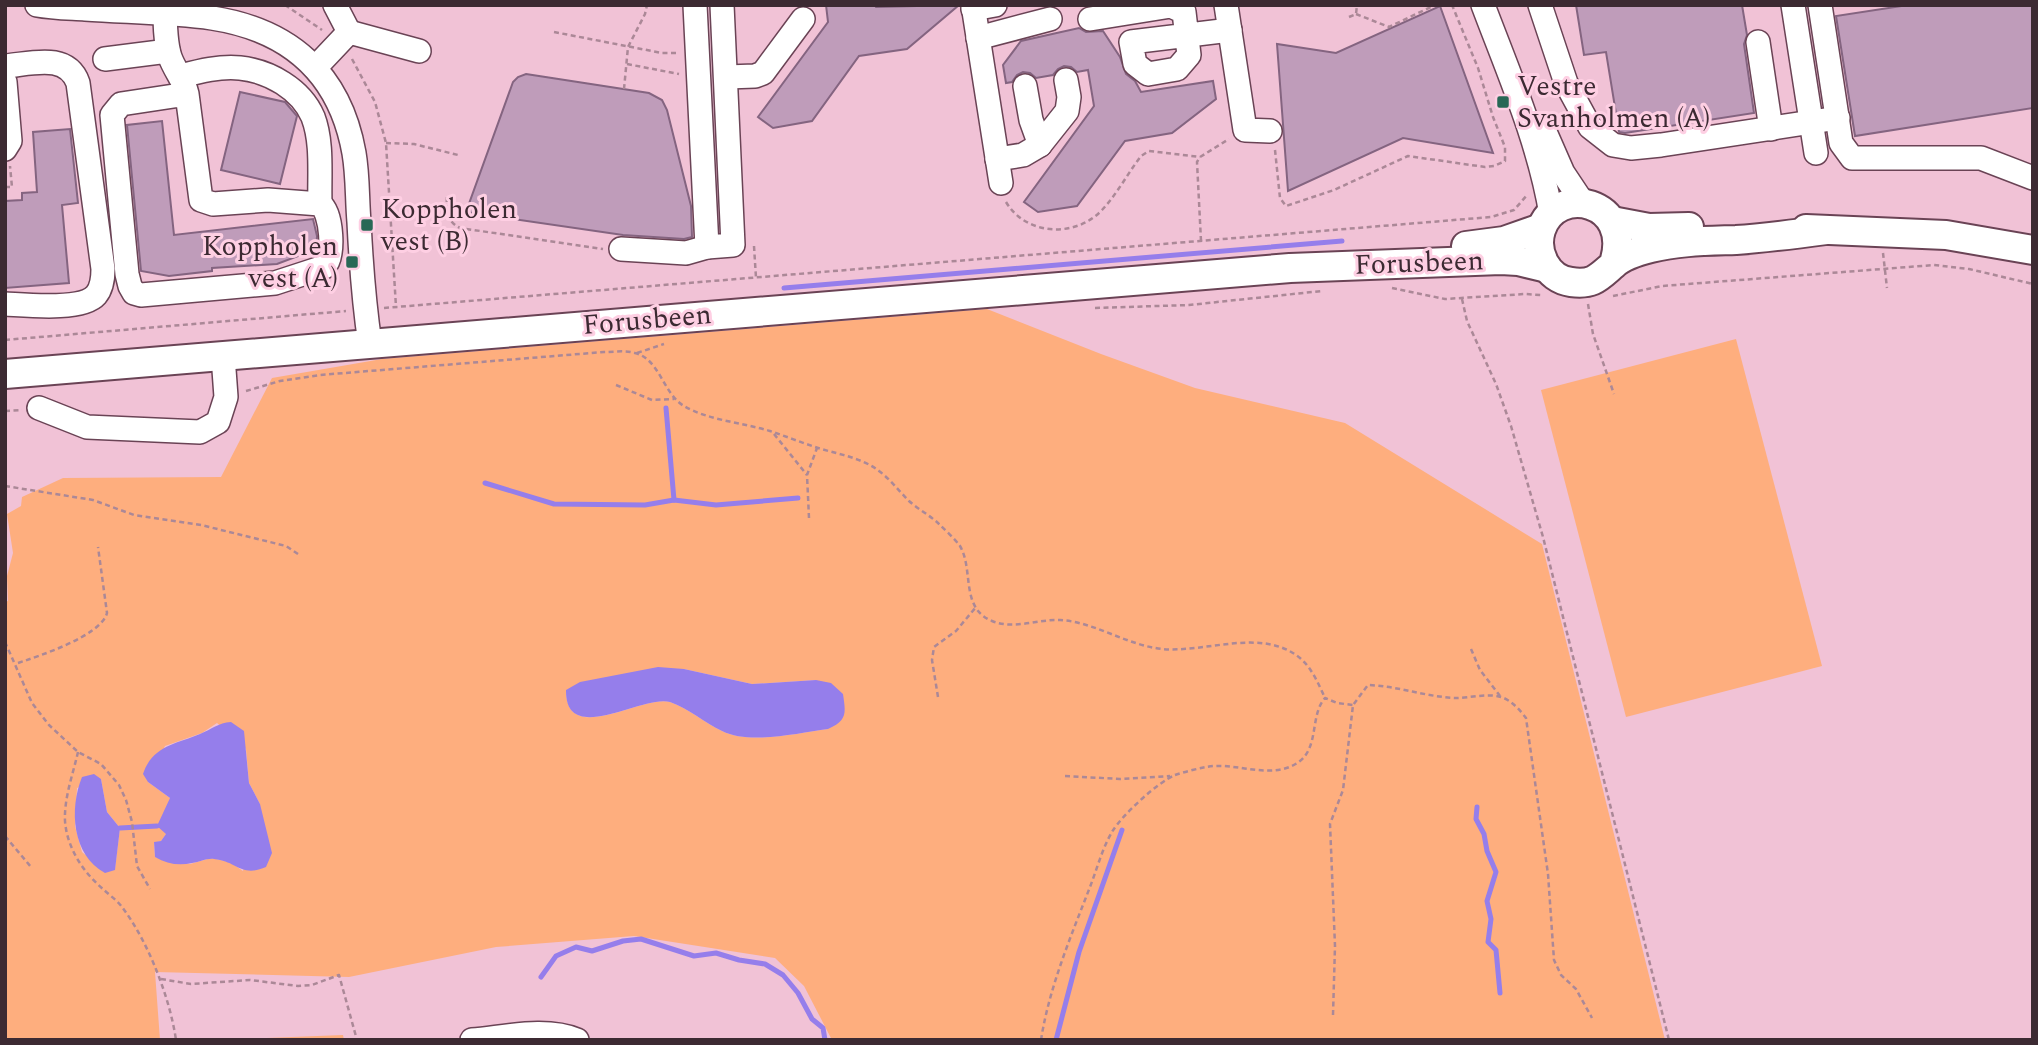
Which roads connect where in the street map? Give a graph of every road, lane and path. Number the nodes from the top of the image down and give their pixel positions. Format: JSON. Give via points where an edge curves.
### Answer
{"nodes":[{"id":1,"x":37,"y":5,"type":"edge"},
{"id":2,"x":335,"y":5,"type":"edge"},
{"id":3,"x":647,"y":5,"type":"edge"},
{"id":4,"x":695,"y":5,"type":"edge"},
{"id":5,"x":722,"y":5,"type":"edge"},
{"id":6,"x":1226,"y":5,"type":"edge"},
{"id":7,"x":1357,"y":5,"type":"edge"},
{"id":8,"x":1435,"y":5,"type":"edge"},
{"id":9,"x":1452,"y":5,"type":"edge"},
{"id":10,"x":1483,"y":5,"type":"edge"},
{"id":11,"x":1500,"y":5,"type":"edge"},
{"id":12,"x":1540,"y":5,"type":"edge"},
{"id":13,"x":1793,"y":5,"type":"edge"},
{"id":14,"x":1820,"y":5,"type":"edge"},
{"id":15,"x":980,"y":6,"type":"edge"},
{"id":16,"x":165,"y":10,"type":"edge"},
{"id":17,"x":1356,"y":14,"type":"junction"},
{"id":18,"x":1349,"y":17,"type":"dead end"},
{"id":19,"x":803,"y":19,"type":"dead end"},
{"id":20,"x":1050,"y":19,"type":"dead end"},
{"id":21,"x":1090,"y":19,"type":"dead end"},
{"id":22,"x":1230,"y":30,"type":"junction"},
{"id":23,"x":349,"y":32,"type":"junction"},
{"id":24,"x":554,"y":32,"type":"dead end"},
{"id":25,"x":978,"y":38,"type":"junction"},
{"id":26,"x":1758,"y":42,"type":"dead end"},
{"id":27,"x":628,"y":47,"type":"junction"},
{"id":28,"x":168,"y":51,"type":"junction"},
{"id":29,"x":419,"y":51,"type":"dead end"},
{"id":30,"x":105,"y":59,"type":"dead end"},
{"id":31,"x":699,"y":63,"type":"junction"},
{"id":32,"x":627,"y":64,"type":"junction"},
{"id":33,"x":5,"y":66,"type":"edge"},
{"id":34,"x":315,"y":68,"type":"junction"},
{"id":35,"x":727,"y":77,"type":"junction"},
{"id":36,"x":1066,"y":80,"type":"dead end"},
{"id":37,"x":5,"y":82,"type":"edge"},
{"id":38,"x":184,"y":85,"type":"junction"},
{"id":39,"x":1026,"y":86,"type":"dead end"},
{"id":40,"x":624,"y":89,"type":"dead end"},
{"id":41,"x":1838,"y":118,"type":"junction"},
{"id":42,"x":1811,"y":123,"type":"junction"},
{"id":43,"x":1771,"y":129,"type":"junction"},
{"id":44,"x":1245,"y":130,"type":"junction"},
{"id":45,"x":1270,"y":131,"type":"joint"},
{"id":46,"x":386,"y":144,"type":"dead end"},
{"id":47,"x":1040,"y":145,"type":"junction"},
{"id":48,"x":6,"y":148,"type":"edge"},
{"id":49,"x":1816,"y":153,"type":"dead end"},
{"id":50,"x":458,"y":155,"type":"dead end"},
{"id":51,"x":1200,"y":157,"type":"junction"},
{"id":52,"x":997,"y":159,"type":"junction"},
{"id":53,"x":2033,"y":178,"type":"edge"},
{"id":54,"x":1001,"y":183,"type":"joint"},
{"id":55,"x":1534,"y":186,"type":"dead end"},
{"id":56,"x":5,"y":187,"type":"edge"},
{"id":57,"x":447,"y":197,"type":"dead end"},
{"id":58,"x":1583,"y":203,"type":"junction"},
{"id":59,"x":324,"y":214,"type":"junction"},
{"id":60,"x":1612,"y":220,"type":"junction"},
{"id":61,"x":359,"y":221,"type":"junction"},
{"id":62,"x":1546,"y":221,"type":"junction"},
{"id":63,"x":1826,"y":230,"type":"junction"},
{"id":64,"x":1883,"y":231,"type":"junction"},
{"id":65,"x":1200,"y":241,"type":"junction"},
{"id":66,"x":708,"y":247,"type":"junction"},
{"id":67,"x":621,"y":249,"type":"joint"},
{"id":68,"x":2033,"y":250,"type":"edge"},
{"id":69,"x":1614,"y":263,"type":"junction"},
{"id":70,"x":1290,"y":268,"type":"junction"},
{"id":71,"x":1884,"y":269,"type":"junction"},
{"id":72,"x":1546,"y":282,"type":"junction"},
{"id":73,"x":2033,"y":284,"type":"edge"},
{"id":74,"x":1385,"y":288,"type":"dead end"},
{"id":75,"x":1887,"y":288,"type":"dead end"},
{"id":76,"x":1329,"y":290,"type":"dead end"},
{"id":77,"x":1605,"y":298,"type":"dead end"},
{"id":78,"x":1462,"y":299,"type":"junction"},
{"id":79,"x":1597,"y":300,"type":"dead end"},
{"id":80,"x":5,"y":304,"type":"edge"},
{"id":81,"x":1090,"y":308,"type":"dead end"},
{"id":82,"x":365,"y":309,"type":"junction"},
{"id":83,"x":5,"y":340,"type":"edge"},
{"id":84,"x":670,"y":341,"type":"dead end"},
{"id":85,"x":370,"y":344,"type":"junction"},
{"id":86,"x":637,"y":353,"type":"junction"},
{"id":87,"x":223,"y":356,"type":"junction"},
{"id":88,"x":5,"y":374,"type":"edge"},
{"id":89,"x":616,"y":384,"type":"dead end"},
{"id":90,"x":1614,"y":394,"type":"dead end"},
{"id":91,"x":226,"y":397,"type":"junction"},
{"id":92,"x":674,"y":399,"type":"junction"},
{"id":93,"x":39,"y":408,"type":"dead end"},
{"id":94,"x":773,"y":432,"type":"junction"},
{"id":95,"x":817,"y":448,"type":"junction"},
{"id":96,"x":807,"y":475,"type":"junction"},
{"id":97,"x":5,"y":487,"type":"edge"},
{"id":98,"x":809,"y":518,"type":"dead end"},
{"id":99,"x":5,"y":526,"type":"edge"},
{"id":100,"x":98,"y":547,"type":"dead end"},
{"id":101,"x":5,"y":550,"type":"edge"},
{"id":102,"x":298,"y":554,"type":"dead end"},
{"id":103,"x":976,"y":607,"type":"junction"},
{"id":104,"x":5,"y":642,"type":"edge"},
{"id":105,"x":1471,"y":649,"type":"dead end"},
{"id":106,"x":16,"y":664,"type":"junction"},
{"id":107,"x":1500,"y":696,"type":"junction"},
{"id":108,"x":938,"y":697,"type":"dead end"},
{"id":109,"x":1325,"y":698,"type":"junction"},
{"id":110,"x":1353,"y":705,"type":"junction"},
{"id":111,"x":78,"y":752,"type":"junction"},
{"id":112,"x":1065,"y":776,"type":"dead end"},
{"id":113,"x":1172,"y":776,"type":"junction"},
{"id":114,"x":5,"y":836,"type":"edge"},
{"id":115,"x":31,"y":867,"type":"dead end"},
{"id":116,"x":150,"y":889,"type":"dead end"},
{"id":117,"x":161,"y":979,"type":"junction"},
{"id":118,"x":1333,"y":1015,"type":"dead end"},
{"id":119,"x":1592,"y":1018,"type":"dead end"},
{"id":120,"x":569,"y":1038,"type":"edge"},
{"id":121,"x":176,"y":1040,"type":"edge"},
{"id":122,"x":357,"y":1040,"type":"edge"},
{"id":123,"x":472,"y":1040,"type":"edge"},
{"id":124,"x":1041,"y":1040,"type":"edge"},
{"id":125,"x":1669,"y":1040,"type":"edge"}],
"edges":[{"from":1,"to":16,"type":"street"},
{"from":2,"to":23,"type":"street"},
{"from":3,"to":27,"type":"path"},
{"from":4,"to":31,"type":"street"},
{"from":5,"to":35,"type":"street"},
{"from":6,"to":22,"type":"street"},
{"from":7,"to":17,"type":"path"},
{"from":8,"to":17,"type":"path","via":[[1389,27]]},
{"from":9,"to":45,"type":"path","via":[[1480,68],[1505,161],[1494,166],[1408,156],[1286,206],[1280,198]]},
{"from":10,"to":62,"type":"street","via":[[1537,152],[1545,181]]},
{"from":11,"to":58,"type":"street","via":[[1548,138]]},
{"from":12,"to":43,"type":"street","via":[[1566,83],[1590,127],[1613,145],[1631,148]]},
{"from":13,"to":42,"type":"street"},
{"from":14,"to":41,"type":"street"},
{"from":15,"to":25,"type":"street"},
{"from":16,"to":28,"type":"street"},
{"from":16,"to":34,"type":"street","via":[[269,34]]},
{"from":17,"to":18,"type":"path"},
{"from":19,"to":35,"type":"street","via":[[763,73]]},
{"from":20,"to":25,"type":"street"},
{"from":21,"to":22,"type":"street","via":[[1171,6],[1184,12],[1186,35]]},
{"from":22,"to":44,"type":"street"},
{"from":23,"to":29,"type":"street"},
{"from":23,"to":34,"type":"street"},
{"from":24,"to":27,"type":"path"},
{"from":25,"to":52,"type":"street"},
{"from":26,"to":43,"type":"street"},
{"from":27,"to":31,"type":"path"},
{"from":27,"to":32,"type":"path"},
{"from":28,"to":30,"type":"street"},
{"from":28,"to":38,"type":"street"},
{"from":31,"to":32,"type":"path","via":[[677,74]]},
{"from":31,"to":66,"type":"street"},
{"from":32,"to":40,"type":"path"},
{"from":33,"to":80,"type":"street","via":[[50,62],[75,73],[103,279],[95,297],[87,302]]},
{"from":34,"to":61,"type":"street","via":[[333,92],[350,133]]},
{"from":35,"to":66,"type":"street","via":[[733,245]]},
{"from":36,"to":47,"type":"street","via":[[1067,111]]},
{"from":37,"to":48,"type":"street","via":[[10,141]]},
{"from":38,"to":59,"type":"street","via":[[201,200],[213,204],[260,200]]},
{"from":38,"to":59,"type":"street","via":[[223,68],[240,68],[262,73],[296,92],[316,128]]},
{"from":38,"to":59,"type":"street","via":[[121,104],[112,115],[127,274],[134,293],[275,283],[324,267],[330,257]]},
{"from":39,"to":47,"type":"street"},
{"from":41,"to":42,"type":"street"},
{"from":41,"to":53,"type":"street","via":[[1841,143],[1852,158],[1981,158]]},
{"from":42,"to":43,"type":"street"},
{"from":42,"to":49,"type":"street"},
{"from":44,"to":45,"type":"street"},
{"from":44,"to":51,"type":"path"},
{"from":46,"to":50,"type":"path","via":[[401,142]]},
{"from":47,"to":52,"type":"street","via":[[1023,155]]},
{"from":48,"to":56,"type":"path","via":[[12,187]]},
{"from":51,"to":54,"type":"path","via":[[1149,151],[1101,211],[1072,227],[1038,228],[1021,220],[1004,199]]},
{"from":51,"to":65,"type":"path","via":[[1196,172]]},
{"from":52,"to":54,"type":"street"},
{"from":55,"to":65,"type":"path","via":[[1514,210],[1491,217]]},
{"from":57,"to":67,"type":"path","via":[[447,213],[460,228]]},
{"from":58,"to":60,"type":"main road"},
{"from":58,"to":62,"type":"main road","via":[[1571,204]]},
{"from":59,"to":61,"type":"street"},
{"from":60,"to":63,"type":"main road","via":[[1649,228]]},
{"from":60,"to":69,"type":"main road","via":[[1618,234]]},
{"from":61,"to":82,"type":"street"},
{"from":62,"to":70,"type":"main road","name":"Forusbeen","via":[[1496,242]]},
{"from":62,"to":72,"type":"main road","via":[[1538,242]]},
{"from":63,"to":64,"type":"main road"},
{"from":63,"to":69,"type":"main road","via":[[1663,245]]},
{"from":64,"to":68,"type":"main road"},
{"from":64,"to":71,"type":"path"},
{"from":65,"to":82,"type":"path"},
{"from":66,"to":67,"type":"street","via":[[686,253]]},
{"from":69,"to":72,"type":"main road","via":[[1605,274],[1586,283],[1557,277]]},
{"from":70,"to":72,"type":"main road","name":"Forusbeen","via":[[1501,260],[1518,261]]},
{"from":70,"to":85,"type":"main road","name":"Forusbeen"},
{"from":71,"to":73,"type":"path","via":[[1951,266]]},
{"from":71,"to":75,"type":"path"},
{"from":71,"to":77,"type":"path","via":[[1662,286]]},
{"from":72,"to":78,"type":"path","via":[[1525,294]]},
{"from":74,"to":78,"type":"path"},
{"from":76,"to":81,"type":"path","via":[[1189,305]]},
{"from":78,"to":125,"type":"path","via":[[1511,426],[1543,537]]},
{"from":79,"to":90,"type":"path","via":[[1588,301],[1593,334]]},
{"from":82,"to":83,"type":"path"},
{"from":82,"to":85,"type":"street"},
{"from":84,"to":86,"type":"path"},
{"from":85,"to":87,"type":"main road","name":"Forusbeen"},
{"from":86,"to":91,"type":"path","via":[[320,375]]},
{"from":86,"to":92,"type":"path","via":[[655,368]]},
{"from":87,"to":88,"type":"main road","name":"Forusbeen"},
{"from":87,"to":91,"type":"street"},
{"from":89,"to":92,"type":"path","via":[[652,400]]},
{"from":91,"to":93,"type":"street","via":[[218,422],[200,432],[87,427]]},
{"from":92,"to":94,"type":"path","via":[[693,411]]},
{"from":94,"to":95,"type":"path"},
{"from":94,"to":96,"type":"path"},
{"from":95,"to":96,"type":"path"},
{"from":95,"to":103,"type":"path","via":[[878,470],[939,524],[960,547]]},
{"from":96,"to":98,"type":"path"},
{"from":97,"to":102,"type":"path","via":[[93,500],[134,515],[201,525],[286,546]]},
{"from":99,"to":101,"type":"path"},
{"from":100,"to":106,"type":"path","via":[[105,619],[82,636]]},
{"from":103,"to":108,"type":"path","via":[[956,631],[934,647]]},
{"from":103,"to":109,"type":"path","via":[[992,621],[1060,620],[1162,649],[1272,644],[1302,659]]},
{"from":104,"to":106,"type":"path"},
{"from":105,"to":107,"type":"path"},
{"from":106,"to":111,"type":"path","via":[[32,703]]},
{"from":107,"to":110,"type":"path","via":[[1455,698],[1368,685]]},
{"from":107,"to":119,"type":"path","via":[[1526,718],[1548,874],[1554,960]]},
{"from":109,"to":110,"type":"path"},
{"from":109,"to":113,"type":"path","via":[[1303,760],[1289,768],[1266,771],[1209,766]]},
{"from":110,"to":118,"type":"path","via":[[1343,790],[1331,824]]},
{"from":111,"to":116,"type":"path","via":[[101,764],[119,785],[132,822],[137,866]]},
{"from":111,"to":117,"type":"path","via":[[65,821],[71,846],[80,865],[122,906]]},
{"from":112,"to":113,"type":"path"},
{"from":113,"to":124,"type":"path","via":[[1133,806],[1112,832],[1069,942]]},
{"from":114,"to":115,"type":"path"},
{"from":117,"to":121,"type":"path"},
{"from":117,"to":122,"type":"path","via":[[191,984],[250,980],[299,986],[339,975]]},
{"from":120,"to":123,"type":"street","via":[[547,1033]]}]}
